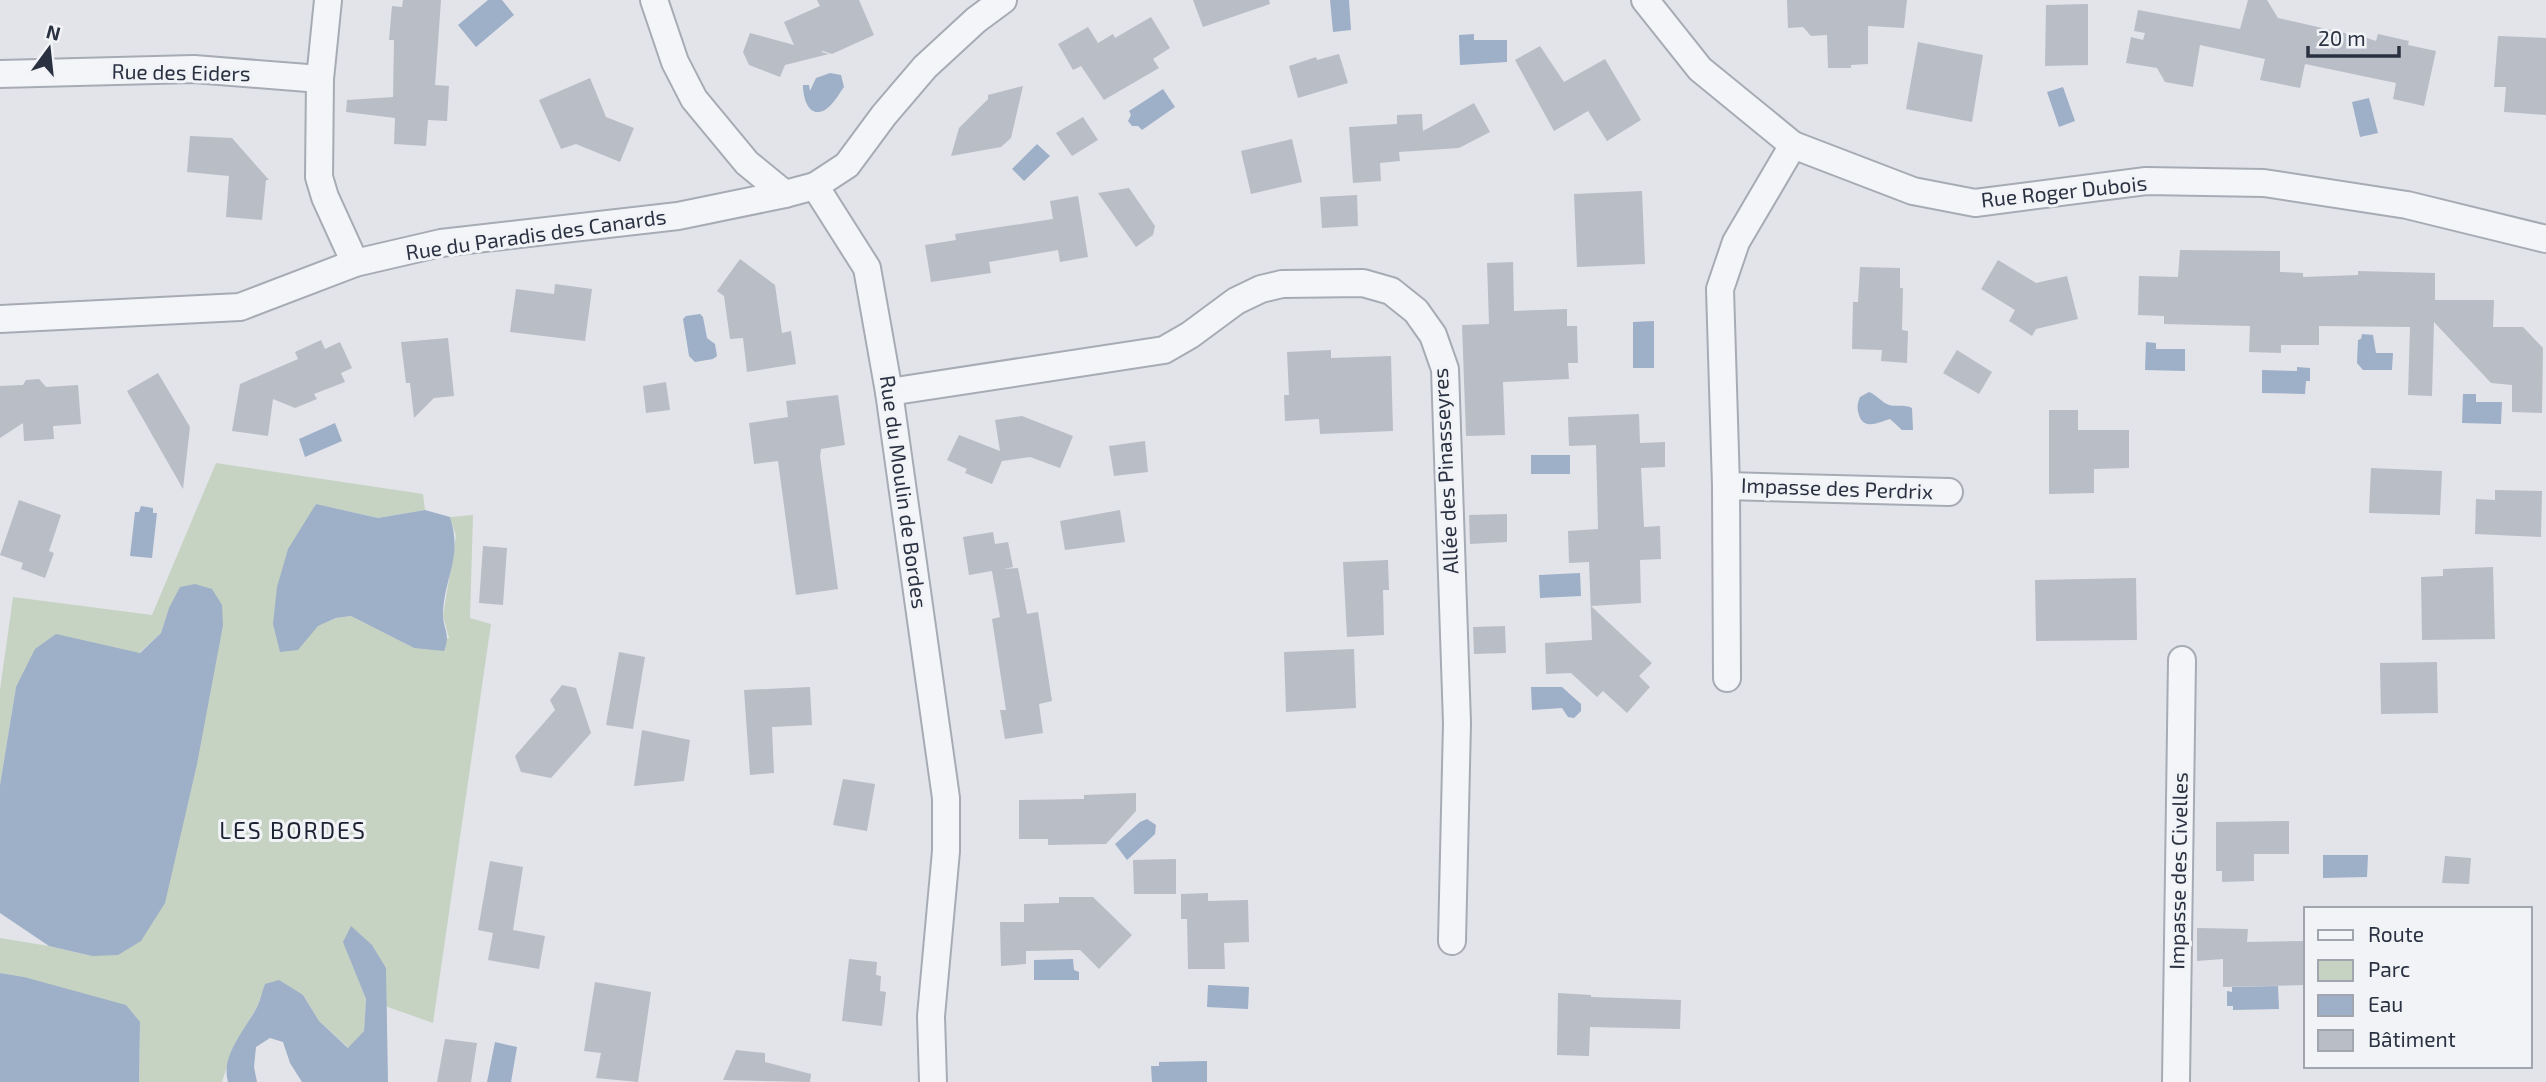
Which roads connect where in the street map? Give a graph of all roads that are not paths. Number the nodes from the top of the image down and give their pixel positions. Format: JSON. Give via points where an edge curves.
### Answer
{"nodes":[{"id":1,"x":328,"y":0,"type":"edge"},
{"id":2,"x":654,"y":0,"type":"edge"},
{"id":3,"x":1003,"y":0,"type":"edge"},
{"id":4,"x":1645,"y":0,"type":"edge"},
{"id":5,"x":0,"y":74,"type":"edge"},
{"id":6,"x":320,"y":79,"type":"junction"},
{"id":7,"x":1793,"y":145,"type":"junction"},
{"id":8,"x":815,"y":186,"type":"junction"},
{"id":9,"x":785,"y":194,"type":"junction"},
{"id":10,"x":2546,"y":239,"type":"edge"},
{"id":11,"x":355,"y":263,"type":"junction"},
{"id":12,"x":0,"y":319,"type":"edge"},
{"id":13,"x":889,"y":392,"type":"junction"},
{"id":14,"x":1726,"y":486,"type":"junction"},
{"id":15,"x":1949,"y":492,"type":"dead end"},
{"id":16,"x":2182,"y":660,"type":"dead end"},
{"id":17,"x":1727,"y":678,"type":"dead end"},
{"id":18,"x":1452,"y":941,"type":"dead end"},
{"id":19,"x":933,"y":1082,"type":"edge"},
{"id":20,"x":2176,"y":1082,"type":"edge"}],
"edges":[{"from":1,"to":6,"type":"street"},
{"from":2,"to":9,"type":"street","via":[[675,62],[694,99],[747,163]]},
{"from":3,"to":8,"type":"street","via":[[925,67],[847,165]]},
{"from":4,"to":7,"type":"street","name":"Rue Roger Dubois","via":[[1700,69]]},
{"from":5,"to":6,"type":"street","name":"Rue des Eiders","via":[[194,69]]},
{"from":6,"to":11,"type":"street","via":[[319,177]]},
{"from":7,"to":10,"type":"street","name":"Rue Roger Dubois","via":[[1913,191],[1975,203],[2146,181],[2263,183],[2407,205]]},
{"from":7,"to":14,"type":"street","name":"Impasse des Perdrix","via":[[1735,242],[1720,289]]},
{"from":8,"to":9,"type":"street"},
{"from":8,"to":13,"type":"street","name":"Rue du Moulin de Bordes","via":[[867,268]]},
{"from":9,"to":11,"type":"street","name":"Rue du Paradis des Canards","via":[[678,216],[441,243]]},
{"from":11,"to":12,"type":"street","name":"Rue du Paradis des Canards","via":[[240,307]]},
{"from":13,"to":18,"type":"street","name":"Allée des Pinasseyres","via":[[1164,349],[1236,301],[1282,284],[1363,284],[1391,291],[1416,311],[1433,335],[1445,369],[1457,723]]},
{"from":13,"to":19,"type":"street","name":"Rue du Moulin de Bordes","via":[[946,798],[946,851],[930,1016]]},
{"from":14,"to":15,"type":"street","name":"Impasse des Perdrix"},
{"from":14,"to":17,"type":"street","name":"Impasse des Perdrix"},
{"from":16,"to":20,"type":"street","name":"Impasse des Civelles"}]}
